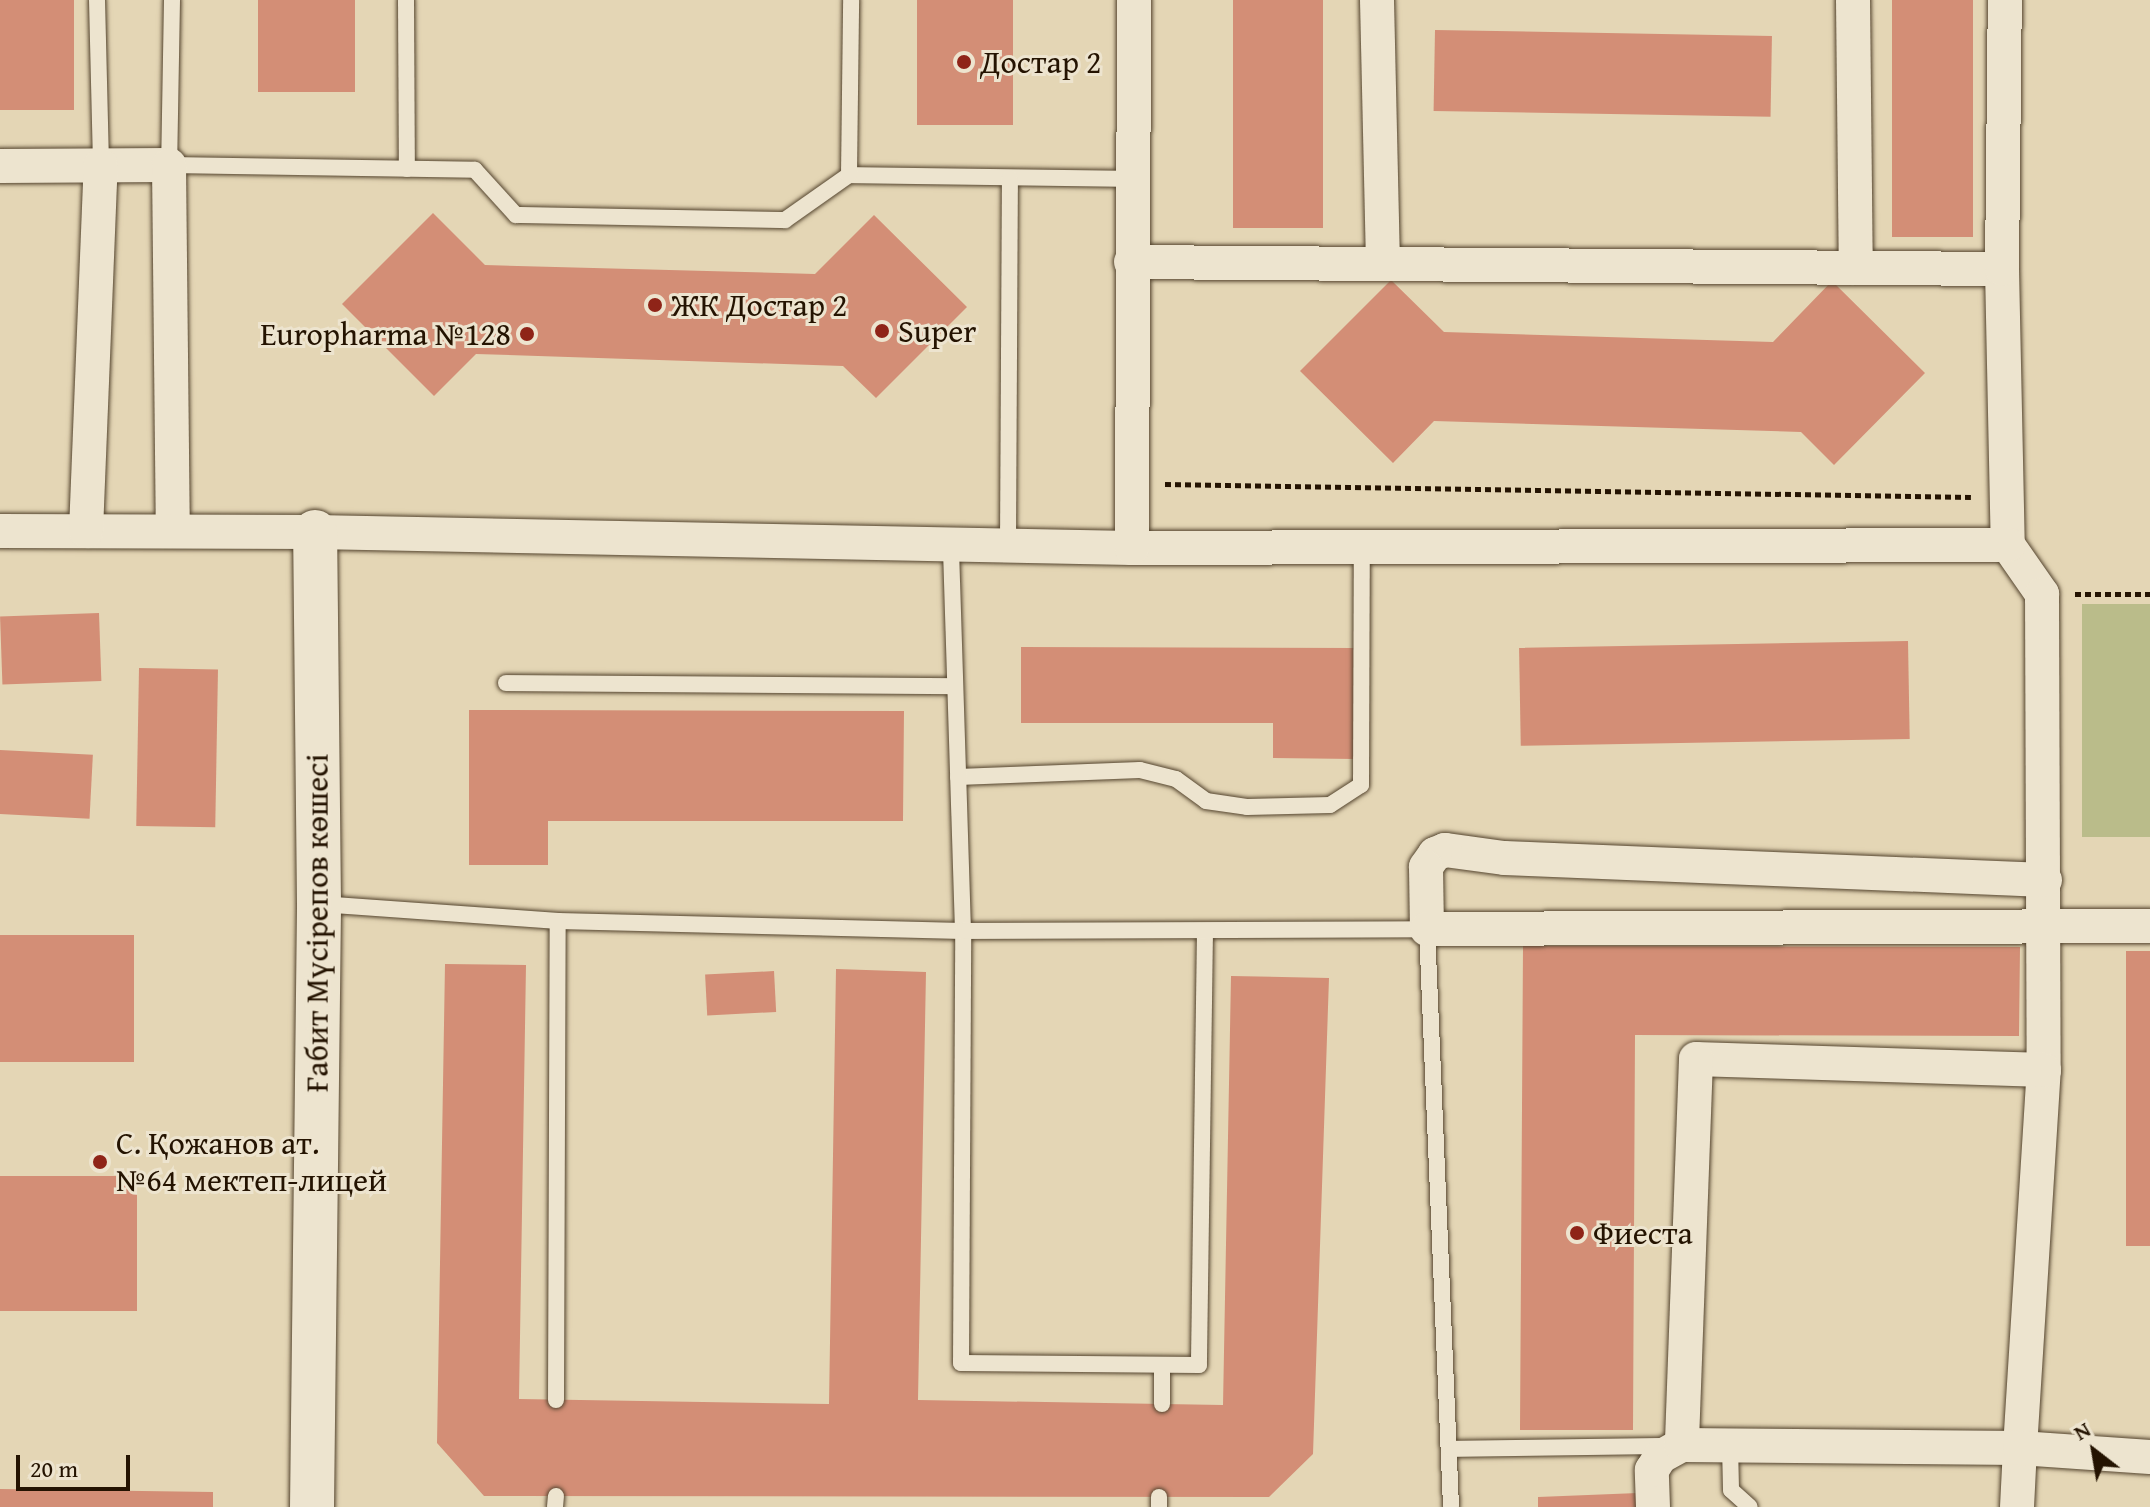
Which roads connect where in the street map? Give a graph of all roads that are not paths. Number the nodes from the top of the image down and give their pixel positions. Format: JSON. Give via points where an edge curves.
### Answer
{"nodes":[{"id":1,"x":97,"y":0,"type":"edge"},
{"id":2,"x":172,"y":0,"type":"edge"},
{"id":3,"x":406,"y":0,"type":"edge"},
{"id":4,"x":851,"y":0,"type":"edge"},
{"id":5,"x":1134,"y":0,"type":"edge"},
{"id":6,"x":1377,"y":0,"type":"edge"},
{"id":7,"x":1853,"y":0,"type":"edge"},
{"id":8,"x":2005,"y":0,"type":"edge"},
{"id":9,"x":101,"y":165,"type":"junction"},
{"id":10,"x":169,"y":165,"type":"junction"},
{"id":11,"x":0,"y":166,"type":"edge"},
{"id":12,"x":407,"y":169,"type":"junction"},
{"id":13,"x":849,"y":175,"type":"junction"},
{"id":14,"x":1010,"y":178,"type":"junction"},
{"id":15,"x":1131,"y":179,"type":"junction"},
{"id":16,"x":1131,"y":262,"type":"junction"},
{"id":17,"x":1383,"y":264,"type":"junction"},
{"id":18,"x":1856,"y":268,"type":"junction"},
{"id":19,"x":2002,"y":269,"type":"junction"},
{"id":20,"x":0,"y":531,"type":"edge"},
{"id":21,"x":86,"y":531,"type":"junction"},
{"id":22,"x":173,"y":531,"type":"junction"},
{"id":23,"x":315,"y":532,"type":"junction"},
{"id":24,"x":951,"y":545,"type":"junction"},
{"id":25,"x":1008,"y":545,"type":"junction"},
{"id":26,"x":2008,"y":545,"type":"junction"},
{"id":27,"x":1362,"y":547,"type":"junction"},
{"id":28,"x":1132,"y":548,"type":"junction"},
{"id":29,"x":506,"y":683,"type":"dead end"},
{"id":30,"x":955,"y":686,"type":"junction"},
{"id":31,"x":958,"y":777,"type":"junction"},
{"id":32,"x":2045,"y":880,"type":"junction"},
{"id":33,"x":319,"y":904,"type":"junction"},
{"id":34,"x":558,"y":921,"type":"junction"},
{"id":35,"x":2150,"y":926,"type":"edge"},
{"id":36,"x":2042,"y":927,"type":"junction"},
{"id":37,"x":1427,"y":929,"type":"junction"},
{"id":38,"x":963,"y":931,"type":"junction"},
{"id":39,"x":1205,"y":931,"type":"junction"},
{"id":40,"x":2044,"y":1070,"type":"junction"},
{"id":41,"x":1162,"y":1365,"type":"junction"},
{"id":42,"x":556,"y":1400,"type":"dead end"},
{"id":43,"x":1162,"y":1404,"type":"dead end"},
{"id":44,"x":1682,"y":1445,"type":"junction"},
{"id":45,"x":1730,"y":1445,"type":"junction"},
{"id":46,"x":2020,"y":1448,"type":"junction"},
{"id":47,"x":1451,"y":1449,"type":"junction"},
{"id":48,"x":2150,"y":1457,"type":"edge"},
{"id":49,"x":312,"y":1507,"type":"edge"},
{"id":50,"x":1451,"y":1507,"type":"edge"},
{"id":51,"x":1653,"y":1507,"type":"edge"},
{"id":52,"x":1750,"y":1507,"type":"edge"},
{"id":53,"x":2017,"y":1507,"type":"edge"}],
"edges":[{"from":1,"to":9,"type":"lane"},
{"from":2,"to":10,"type":"lane"},
{"from":3,"to":12,"type":"lane"},
{"from":4,"to":13,"type":"lane"},
{"from":5,"to":15,"type":"street"},
{"from":6,"to":17,"type":"street"},
{"from":7,"to":18,"type":"street"},
{"from":8,"to":19,"type":"street"},
{"from":9,"to":10,"type":"street"},
{"from":9,"to":11,"type":"street"},
{"from":9,"to":21,"type":"street"},
{"from":10,"to":12,"type":"lane"},
{"from":10,"to":22,"type":"street"},
{"from":12,"to":13,"type":"lane","via":[[475,170],[516,215],[769,220],[785,220]]},
{"from":13,"to":14,"type":"lane"},
{"from":14,"to":15,"type":"lane"},
{"from":14,"to":25,"type":"lane"},
{"from":15,"to":16,"type":"street"},
{"from":16,"to":17,"type":"street"},
{"from":16,"to":28,"type":"street"},
{"from":17,"to":18,"type":"street"},
{"from":18,"to":19,"type":"street"},
{"from":19,"to":26,"type":"street"},
{"from":20,"to":21,"type":"street"},
{"from":21,"to":22,"type":"street"},
{"from":22,"to":23,"type":"street"},
{"from":23,"to":24,"type":"street"},
{"from":23,"to":33,"type":"street","name":"Ғабит Мүсірепов көшесі"},
{"from":24,"to":25,"type":"street"},
{"from":24,"to":30,"type":"lane"},
{"from":25,"to":28,"type":"street"},
{"from":26,"to":27,"type":"street"},
{"from":26,"to":32,"type":"street","via":[[2042,594]]},
{"from":27,"to":28,"type":"street"},
{"from":27,"to":31,"type":"lane","via":[[1361,785],[1330,805],[1247,807],[1206,801],[1176,779],[1140,770]]},
{"from":29,"to":30,"type":"lane"},
{"from":30,"to":31,"type":"lane"},
{"from":31,"to":38,"type":"lane"},
{"from":32,"to":36,"type":"street"},
{"from":32,"to":37,"type":"street","via":[[1504,858],[1445,850],[1426,867]]},
{"from":33,"to":34,"type":"lane"},
{"from":33,"to":49,"type":"street","name":"Ғабит Мүсірепов көшесі"},
{"from":34,"to":38,"type":"lane"},
{"from":34,"to":42,"type":"lane"},
{"from":35,"to":36,"type":"street"},
{"from":36,"to":37,"type":"street"},
{"from":36,"to":40,"type":"street"},
{"from":37,"to":39,"type":"lane"},
{"from":37,"to":47,"type":"lane"},
{"from":38,"to":39,"type":"lane"},
{"from":38,"to":41,"type":"lane","via":[[961,1363]]},
{"from":39,"to":41,"type":"lane","via":[[1199,1365]]},
{"from":40,"to":44,"type":"street","via":[[1696,1059]]},
{"from":40,"to":46,"type":"street"},
{"from":41,"to":43,"type":"lane"},
{"from":44,"to":45,"type":"street"},
{"from":44,"to":47,"type":"lane"},
{"from":44,"to":51,"type":"street","via":[[1660,1457],[1652,1470]]},
{"from":45,"to":46,"type":"street"},
{"from":45,"to":52,"type":"lane","via":[[1731,1490]]},
{"from":46,"to":48,"type":"street"},
{"from":46,"to":53,"type":"street"},
{"from":47,"to":50,"type":"lane"}]}
